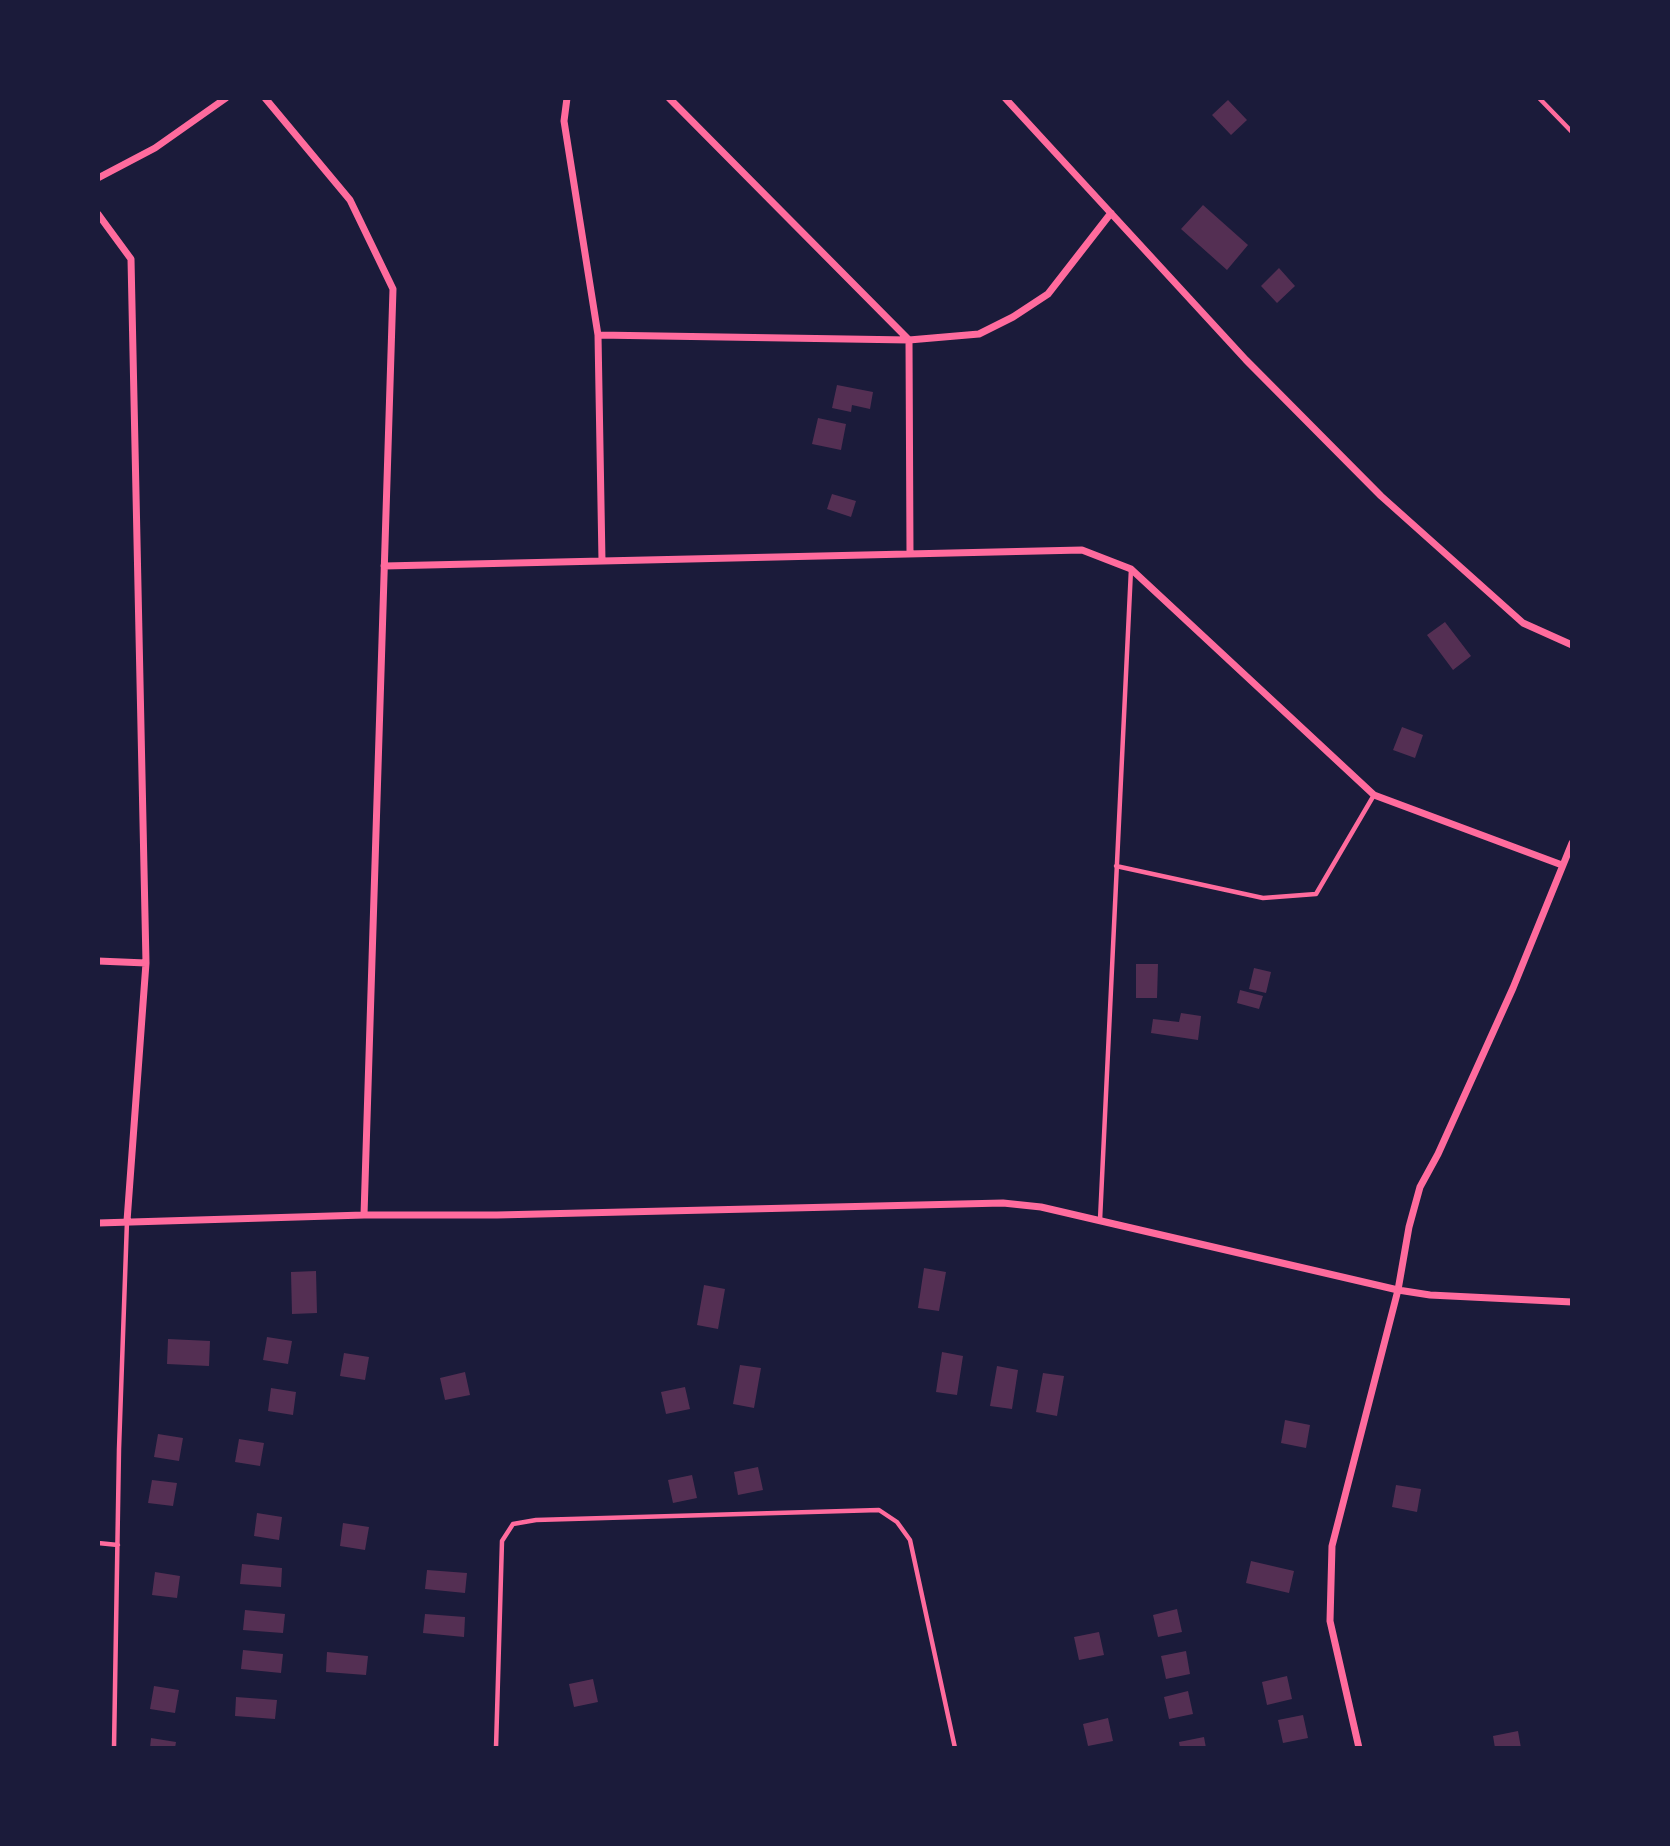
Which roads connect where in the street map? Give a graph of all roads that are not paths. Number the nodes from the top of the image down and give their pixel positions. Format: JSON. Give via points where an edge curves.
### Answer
{"nodes":[{"id":1,"x":226,"y":98,"type":"edge"},
{"id":2,"x":265,"y":98,"type":"edge"},
{"id":3,"x":567,"y":98,"type":"edge"},
{"id":4,"x":669,"y":98,"type":"edge"},
{"id":5,"x":1005,"y":98,"type":"edge"},
{"id":6,"x":1539,"y":98,"type":"edge"},
{"id":7,"x":1572,"y":132,"type":"edge"},
{"id":8,"x":98,"y":178,"type":"edge"},
{"id":9,"x":1111,"y":213,"type":"junction"},
{"id":10,"x":98,"y":214,"type":"edge"},
{"id":11,"x":598,"y":335,"type":"junction"},
{"id":12,"x":909,"y":340,"type":"junction"},
{"id":13,"x":910,"y":554,"type":"junction"},
{"id":14,"x":602,"y":561,"type":"junction"},
{"id":15,"x":384,"y":566,"type":"junction"},
{"id":16,"x":1131,"y":569,"type":"junction"},
{"id":17,"x":1572,"y":645,"type":"edge"},
{"id":18,"x":1374,"y":795,"type":"junction"},
{"id":19,"x":1572,"y":843,"type":"edge"},
{"id":20,"x":1562,"y":865,"type":"junction"},
{"id":21,"x":1116,"y":866,"type":"junction"},
{"id":22,"x":98,"y":961,"type":"edge"},
{"id":23,"x":146,"y":963,"type":"junction"},
{"id":24,"x":364,"y":1215,"type":"junction"},
{"id":25,"x":127,"y":1221,"type":"junction"},
{"id":26,"x":1100,"y":1221,"type":"junction"},
{"id":27,"x":98,"y":1223,"type":"edge"},
{"id":28,"x":1398,"y":1290,"type":"junction"},
{"id":29,"x":1572,"y":1302,"type":"edge"},
{"id":30,"x":98,"y":1543,"type":"edge"},
{"id":31,"x":118,"y":1545,"type":"junction"},
{"id":32,"x":114,"y":1748,"type":"edge"},
{"id":33,"x":496,"y":1748,"type":"edge"},
{"id":34,"x":955,"y":1748,"type":"edge"},
{"id":35,"x":1359,"y":1748,"type":"edge"}],
"edges":[{"from":1,"to":8,"type":"street","via":[[155,148]]},
{"from":2,"to":15,"type":"street","via":[[350,200],[393,289]]},
{"from":3,"to":11,"type":"street","via":[[564,121]]},
{"from":4,"to":12,"type":"street"},
{"from":5,"to":9,"type":"street"},
{"from":6,"to":7,"type":"lane"},
{"from":9,"to":12,"type":"street","via":[[1048,294],[1013,317],[979,334]]},
{"from":9,"to":17,"type":"street","via":[[1246,360],[1381,496],[1523,623]]},
{"from":10,"to":23,"type":"street","via":[[131,259]]},
{"from":11,"to":12,"type":"street"},
{"from":11,"to":14,"type":"street"},
{"from":12,"to":13,"type":"street"},
{"from":13,"to":14,"type":"street"},
{"from":13,"to":16,"type":"street","via":[[1082,550]]},
{"from":14,"to":15,"type":"street"},
{"from":15,"to":24,"type":"street"},
{"from":16,"to":18,"type":"street"},
{"from":16,"to":21,"type":"lane"},
{"from":18,"to":20,"type":"street"},
{"from":18,"to":21,"type":"lane","via":[[1316,894],[1263,898]]},
{"from":19,"to":20,"type":"street"},
{"from":20,"to":28,"type":"street","via":[[1513,988],[1420,1187]]},
{"from":21,"to":26,"type":"lane"},
{"from":22,"to":23,"type":"street"},
{"from":23,"to":25,"type":"street"},
{"from":24,"to":25,"type":"street"},
{"from":24,"to":26,"type":"street","via":[[1003,1203]]},
{"from":25,"to":27,"type":"street"},
{"from":25,"to":31,"type":"lane"},
{"from":26,"to":28,"type":"street"},
{"from":28,"to":29,"type":"street"},
{"from":28,"to":35,"type":"street","via":[[1332,1546],[1330,1621]]},
{"from":30,"to":31,"type":"lane"},
{"from":31,"to":32,"type":"lane"},
{"from":33,"to":34,"type":"lane","via":[[502,1541],[513,1524],[879,1510],[897,1521],[909,1540]]}]}
